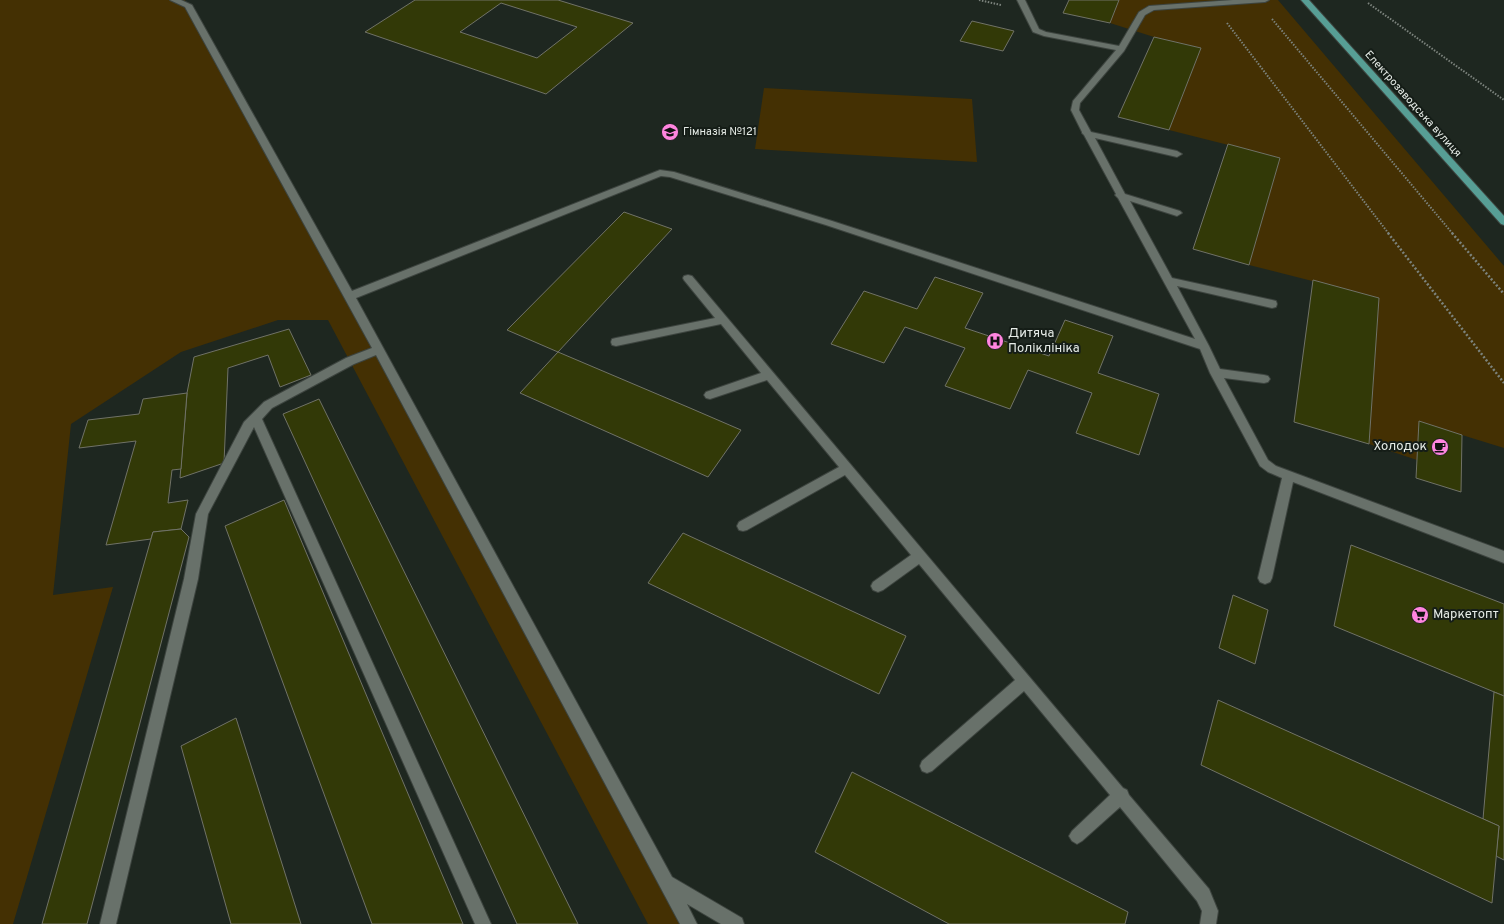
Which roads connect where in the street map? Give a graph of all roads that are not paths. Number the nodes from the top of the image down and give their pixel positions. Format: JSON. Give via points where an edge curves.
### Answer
{"nodes":[{"id":1,"x":174,"y":0,"type":"edge"},
{"id":2,"x":1021,"y":0,"type":"edge"},
{"id":3,"x":1305,"y":0,"type":"edge"},
{"id":4,"x":1261,"y":1,"type":"edge"},
{"id":5,"x":1122,"y":49,"type":"junction"},
{"id":6,"x":1086,"y":133,"type":"junction"},
{"id":7,"x":1177,"y":154,"type":"dead end"},
{"id":8,"x":1120,"y":195,"type":"junction"},
{"id":9,"x":1177,"y":213,"type":"dead end"},
{"id":10,"x":1504,"y":222,"type":"edge"},
{"id":11,"x":688,"y":278,"type":"dead end"},
{"id":12,"x":1168,"y":281,"type":"junction"},
{"id":13,"x":350,"y":296,"type":"junction"},
{"id":14,"x":1272,"y":304,"type":"dead end"},
{"id":15,"x":723,"y":320,"type":"junction"},
{"id":16,"x":616,"y":342,"type":"dead end"},
{"id":17,"x":1204,"y":346,"type":"junction"},
{"id":18,"x":379,"y":350,"type":"junction"},
{"id":19,"x":1216,"y":373,"type":"junction"},
{"id":20,"x":769,"y":375,"type":"junction"},
{"id":21,"x":1264,"y":379,"type":"dead end"},
{"id":22,"x":710,"y":395,"type":"dead end"},
{"id":23,"x":255,"y":417,"type":"junction"},
{"id":24,"x":847,"y":468,"type":"junction"},
{"id":25,"x":1289,"y":475,"type":"junction"},
{"id":26,"x":743,"y":526,"type":"dead end"},
{"id":27,"x":920,"y":556,"type":"junction"},
{"id":28,"x":1504,"y":557,"type":"edge"},
{"id":29,"x":1265,"y":578,"type":"dead end"},
{"id":30,"x":878,"y":586,"type":"dead end"},
{"id":31,"x":1025,"y":680,"type":"junction"},
{"id":32,"x":928,"y":766,"type":"dead end"},
{"id":33,"x":1122,"y":795,"type":"junction"},
{"id":34,"x":1077,"y":836,"type":"dead end"},
{"id":35,"x":666,"y":882,"type":"junction"},
{"id":36,"x":108,"y":924,"type":"edge"},
{"id":37,"x":483,"y":924,"type":"edge"},
{"id":38,"x":689,"y":924,"type":"edge"},
{"id":39,"x":736,"y":924,"type":"edge"},
{"id":40,"x":1208,"y":924,"type":"edge"}],
"edges":[{"from":1,"to":13,"type":"lane","via":[[188,5]]},
{"from":2,"to":5,"type":"lane","via":[[1032,24],[1040,32]]},
{"from":3,"to":10,"type":"main road","name":"Електрозаводська вулиця"},
{"from":4,"to":5,"type":"lane","via":[[1146,10]]},
{"from":5,"to":6,"type":"lane","via":[[1076,103],[1075,110]]},
{"from":6,"to":7,"type":"lane"},
{"from":6,"to":8,"type":"lane"},
{"from":8,"to":9,"type":"lane"},
{"from":8,"to":12,"type":"lane"},
{"from":11,"to":15,"type":"lane"},
{"from":12,"to":14,"type":"lane"},
{"from":12,"to":17,"type":"lane"},
{"from":13,"to":17,"type":"lane","via":[[660,173],[671,174],[822,221]]},
{"from":13,"to":18,"type":"lane"},
{"from":15,"to":16,"type":"lane"},
{"from":15,"to":20,"type":"lane"},
{"from":17,"to":19,"type":"lane"},
{"from":18,"to":23,"type":"lane","via":[[350,361],[268,405]]},
{"from":18,"to":35,"type":"lane"},
{"from":19,"to":21,"type":"lane"},
{"from":19,"to":25,"type":"lane","via":[[1264,463]]},
{"from":20,"to":22,"type":"lane"},
{"from":20,"to":24,"type":"lane"},
{"from":23,"to":36,"type":"lane","via":[[202,514],[191,579]]},
{"from":23,"to":37,"type":"lane"},
{"from":24,"to":26,"type":"lane"},
{"from":24,"to":27,"type":"lane"},
{"from":25,"to":28,"type":"lane"},
{"from":25,"to":29,"type":"lane"},
{"from":27,"to":30,"type":"lane"},
{"from":27,"to":31,"type":"lane"},
{"from":31,"to":32,"type":"lane"},
{"from":31,"to":33,"type":"lane"},
{"from":33,"to":34,"type":"lane"},
{"from":33,"to":40,"type":"lane","via":[[1203,895],[1210,911]]},
{"from":35,"to":38,"type":"lane"},
{"from":35,"to":39,"type":"lane"}]}
